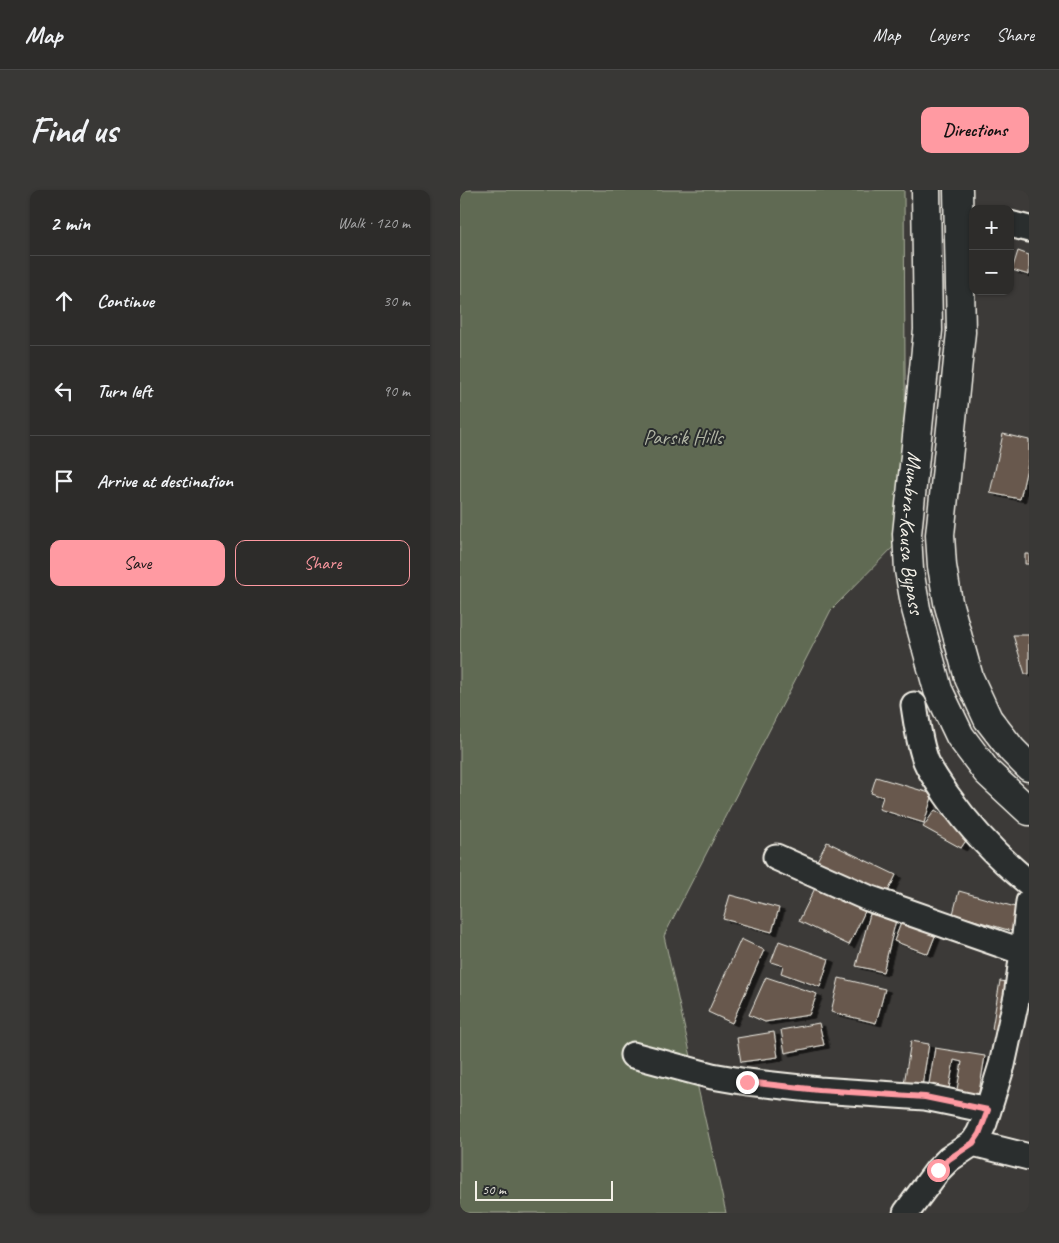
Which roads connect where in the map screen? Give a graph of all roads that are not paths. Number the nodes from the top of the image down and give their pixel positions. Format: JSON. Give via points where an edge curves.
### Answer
{"nodes":[{"id":1,"x":926,"y":190,"type":"edge"},
{"id":2,"x":958,"y":190,"type":"edge"},
{"id":3,"x":1014,"y":225,"type":"edge"},
{"id":4,"x":1029,"y":230,"type":"edge"},
{"id":5,"x":914,"y":705,"type":"dead end"},
{"id":6,"x":1029,"y":767,"type":"edge"},
{"id":7,"x":1029,"y":811,"type":"edge"},
{"id":8,"x":776,"y":857,"type":"dead end"},
{"id":9,"x":1029,"y":883,"type":"edge"},
{"id":10,"x":1029,"y":902,"type":"edge"},
{"id":11,"x":1023,"y":952,"type":"junction"},
{"id":12,"x":633,"y":1055,"type":"dead end"},
{"id":13,"x":988,"y":1110,"type":"junction"},
{"id":14,"x":973,"y":1143,"type":"junction"},
{"id":15,"x":1029,"y":1157,"type":"edge"},
{"id":16,"x":906,"y":1213,"type":"edge"}],
"edges":[{"from":1,"to":7,"type":"highway","name":"Mumbra-Kausa Bypass","via":[[928,330],[907,534],[909,570],[938,690],[960,736],[987,772]]},
{"from":2,"to":6,"type":"highway","name":"Mumbra-Kausa Bypass","via":[[961,332],[940,535],[942,566],[948,602],[969,678],[988,720]]},
{"from":3,"to":4,"type":"street"},
{"from":5,"to":9,"type":"street","via":[[920,740],[937,780],[983,840]]},
{"from":8,"to":11,"type":"street","via":[[868,898]]},
{"from":10,"to":11,"type":"street"},
{"from":11,"to":13,"type":"street","via":[[1004,1058]]},
{"from":12,"to":13,"type":"street","via":[[747,1082],[925,1097]]},
{"from":13,"to":14,"type":"street"},
{"from":14,"to":15,"type":"street"},
{"from":14,"to":16,"type":"street","via":[[938,1170]]}]}
